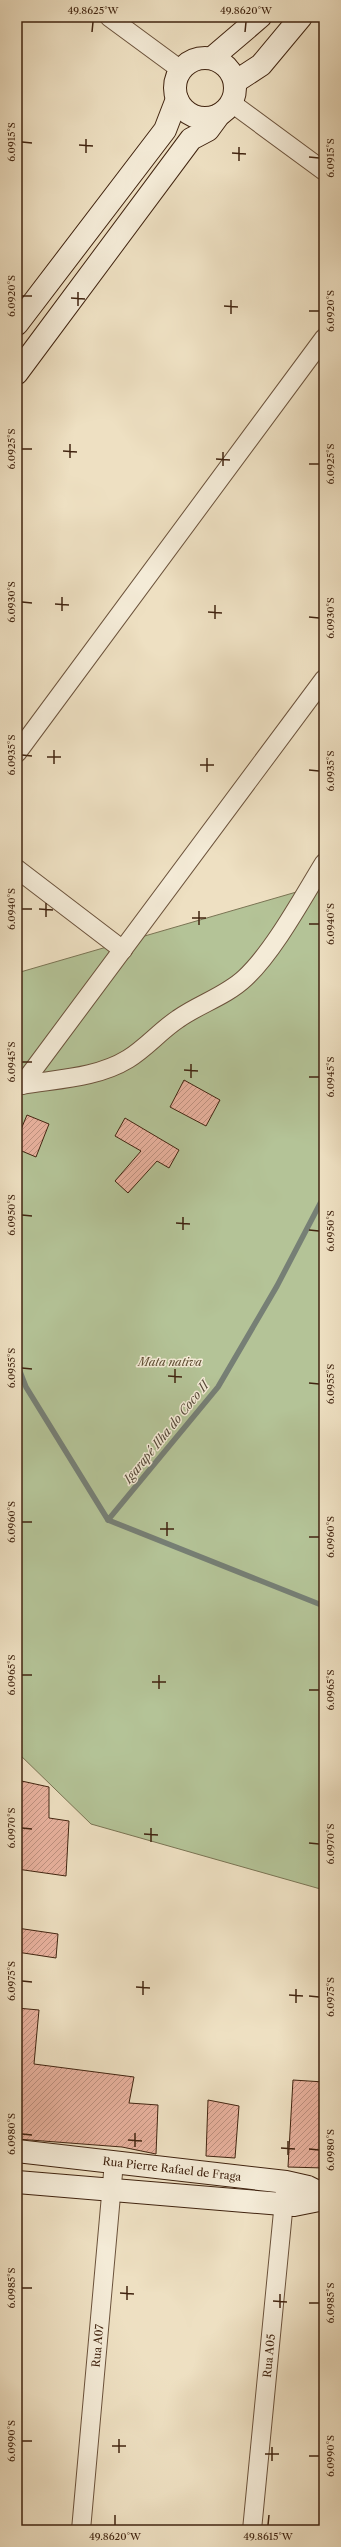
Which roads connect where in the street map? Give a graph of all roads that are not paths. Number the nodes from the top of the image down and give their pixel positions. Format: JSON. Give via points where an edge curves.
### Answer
{"nodes":[{"id":1,"x":109,"y":17,"type":"edge"},
{"id":2,"x":260,"y":17,"type":"edge"},
{"id":3,"x":301,"y":17,"type":"edge"},
{"id":4,"x":212,"y":58,"type":"junction"},
{"id":5,"x":181,"y":70,"type":"junction"},
{"id":6,"x":236,"y":82,"type":"junction"},
{"id":7,"x":177,"y":99,"type":"junction"},
{"id":8,"x":226,"y":110,"type":"junction"},
{"id":9,"x":324,"y":172,"type":"edge"},
{"id":10,"x":17,"y":324,"type":"edge"},
{"id":11,"x":324,"y":338,"type":"edge"},
{"id":12,"x":17,"y":373,"type":"edge"},
{"id":13,"x":324,"y":679,"type":"edge"},
{"id":14,"x":17,"y":753,"type":"edge"},
{"id":15,"x":324,"y":863,"type":"edge"},
{"id":16,"x":17,"y":869,"type":"edge"},
{"id":17,"x":123,"y":950,"type":"junction"},
{"id":18,"x":20,"y":1084,"type":"edge"},
{"id":19,"x":17,"y":2151,"type":"edge"},
{"id":20,"x":114,"y":2162,"type":"junction"},
{"id":21,"x":17,"y":2182,"type":"edge"},
{"id":22,"x":286,"y":2182,"type":"junction"},
{"id":23,"x":112,"y":2189,"type":"junction"},
{"id":24,"x":324,"y":2195,"type":"edge"},
{"id":25,"x":324,"y":2199,"type":"edge"},
{"id":26,"x":284,"y":2204,"type":"junction"},
{"id":27,"x":81,"y":2530,"type":"edge"},
{"id":28,"x":252,"y":2530,"type":"edge"}],
"edges":[{"from":1,"to":5,"type":"street"},
{"from":2,"to":4,"type":"street"},
{"from":3,"to":6,"type":"street","via":[[261,65]]},
{"from":4,"to":5,"type":"street","via":[[197,59]]},
{"from":4,"to":6,"type":"street","via":[[225,65]]},
{"from":5,"to":7,"type":"street","via":[[176,78]]},
{"from":6,"to":8,"type":"street"},
{"from":7,"to":8,"type":"street","via":[[182,108],[199,118]]},
{"from":7,"to":10,"type":"street","via":[[166,130]]},
{"from":8,"to":9,"type":"street"},
{"from":8,"to":12,"type":"street","via":[[208,130],[191,139]]},
{"from":11,"to":14,"type":"street"},
{"from":13,"to":17,"type":"street"},
{"from":15,"to":18,"type":"street","via":[[285,926],[246,978],[230,990],[177,1019],[116,1066],[95,1073]]},
{"from":16,"to":17,"type":"street"},
{"from":17,"to":18,"type":"street"},
{"from":19,"to":20,"type":"street","name":"Rua Pierre Rafael de Fraga"},
{"from":20,"to":22,"type":"street","name":"Rua Pierre Rafael de Fraga"},
{"from":20,"to":23,"type":"street","name":"Rua A07"},
{"from":21,"to":23,"type":"street","name":"Rua Pierre Rafael de Fraga"},
{"from":22,"to":24,"type":"street","name":"Rua Pierre Rafael de Fraga","via":[[308,2187]]},
{"from":22,"to":26,"type":"street","name":"Rua A05"},
{"from":23,"to":26,"type":"street","name":"Rua Pierre Rafael de Fraga"},
{"from":23,"to":27,"type":"street","name":"Rua A07"},
{"from":25,"to":26,"type":"street","name":"Rua Pierre Rafael de Fraga","via":[[302,2205]]},
{"from":26,"to":28,"type":"street","name":"Rua A05"}]}
